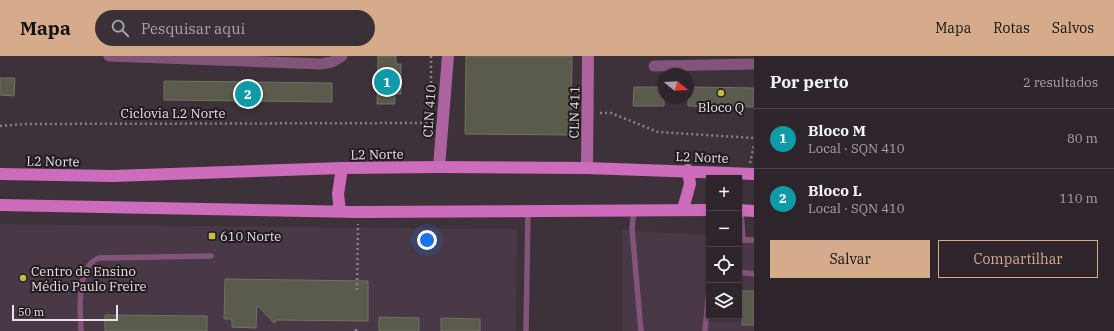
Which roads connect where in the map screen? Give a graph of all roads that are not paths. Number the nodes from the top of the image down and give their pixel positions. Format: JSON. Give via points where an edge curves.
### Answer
{"nodes":[{"id":1,"x":111,"y":56,"type":"edge"},
{"id":2,"x":342,"y":56,"type":"edge"},
{"id":3,"x":448,"y":56,"type":"edge"},
{"id":4,"x":588,"y":56,"type":"edge"},
{"id":5,"x":280,"y":60,"type":"edge"},
{"id":6,"x":754,"y":64,"type":"edge"},
{"id":7,"x":654,"y":66,"type":"dead end"},
{"id":8,"x":439,"y":167,"type":"junction"},
{"id":9,"x":342,"y":168,"type":"junction"},
{"id":10,"x":587,"y":168,"type":"junction"},
{"id":11,"x":688,"y":170,"type":"junction"},
{"id":12,"x":751,"y":173,"type":"edge"},
{"id":13,"x":0,"y":174,"type":"edge"},
{"id":14,"x":0,"y":205,"type":"edge"},
{"id":15,"x":683,"y":209,"type":"junction"},
{"id":16,"x":634,"y":210,"type":"junction"},
{"id":17,"x":706,"y":210,"type":"edge"},
{"id":18,"x":742,"y":210,"type":"edge"},
{"id":19,"x":340,"y":211,"type":"junction"},
{"id":20,"x":528,"y":211,"type":"junction"},
{"id":21,"x":754,"y":211,"type":"edge"},
{"id":22,"x":742,"y":240,"type":"edge"},
{"id":23,"x":754,"y":240,"type":"edge"},
{"id":24,"x":211,"y":256,"type":"dead end"},
{"id":25,"x":742,"y":272,"type":"edge"},
{"id":26,"x":754,"y":274,"type":"edge"},
{"id":27,"x":706,"y":319,"type":"edge"},
{"id":28,"x":80,"y":331,"type":"edge"},
{"id":29,"x":526,"y":331,"type":"edge"},
{"id":30,"x":641,"y":331,"type":"edge"},
{"id":31,"x":705,"y":331,"type":"edge"}],
"edges":[{"from":1,"to":5,"type":"street"},
{"from":2,"to":5,"type":"street","via":[[332,62],[321,64]]},
{"from":3,"to":8,"type":"street","name":"CLN 410"},
{"from":4,"to":10,"type":"street","name":"CLN 411"},
{"from":6,"to":7,"type":"street"},
{"from":8,"to":9,"type":"main road","name":"L2 Norte"},
{"from":8,"to":10,"type":"main road","name":"L2 Norte"},
{"from":9,"to":13,"type":"main road","name":"L2 Norte","via":[[113,176]]},
{"from":9,"to":19,"type":"main road","via":[[338,194]]},
{"from":10,"to":11,"type":"main road","name":"L2 Norte"},
{"from":11,"to":12,"type":"main road","name":"L2 Norte"},
{"from":11,"to":15,"type":"main road","via":[[690,184]]},
{"from":14,"to":19,"type":"main road"},
{"from":15,"to":16,"type":"main road"},
{"from":15,"to":17,"type":"main road"},
{"from":16,"to":20,"type":"main road"},
{"from":16,"to":30,"type":"lane","via":[[632,229]]},
{"from":18,"to":21,"type":"main road"},
{"from":19,"to":20,"type":"main road"},
{"from":20,"to":29,"type":"lane"},
{"from":22,"to":23,"type":"lane"},
{"from":24,"to":28,"type":"lane","via":[[92,260],[83,282]]},
{"from":25,"to":26,"type":"lane"},
{"from":27,"to":31,"type":"lane"}]}
